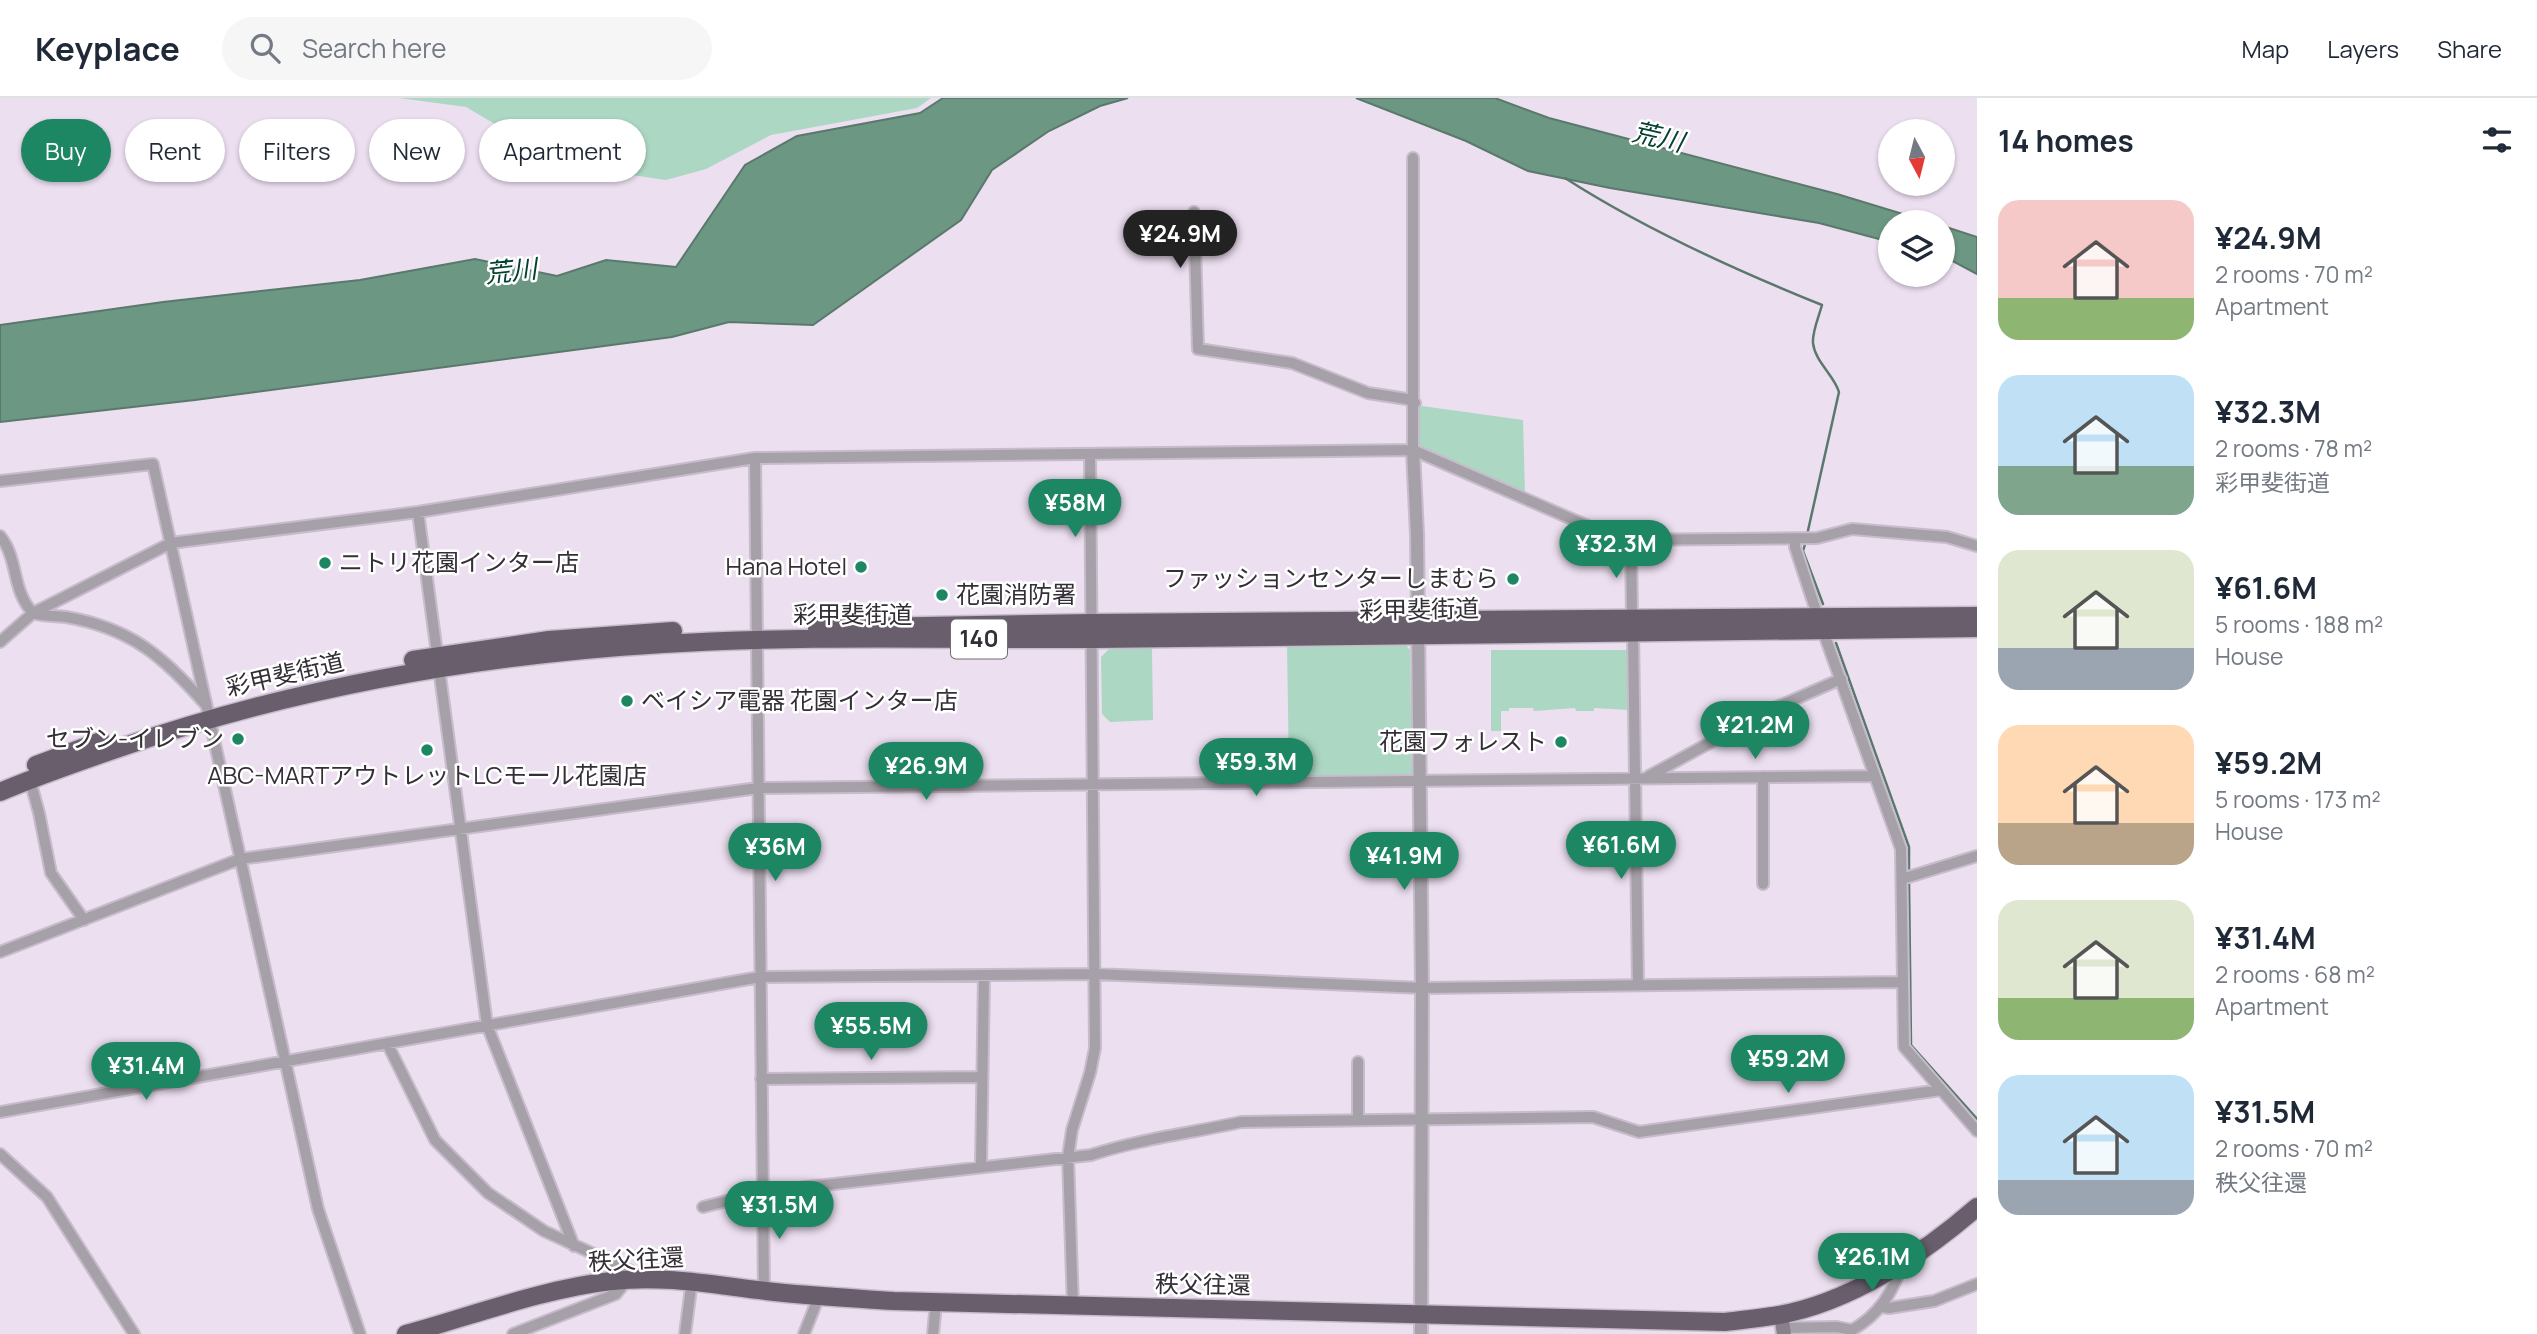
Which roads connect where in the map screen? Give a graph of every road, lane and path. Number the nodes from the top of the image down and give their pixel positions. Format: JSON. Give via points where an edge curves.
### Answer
{"nodes":[{"id":1,"x":1413,"y":158,"type":"dead end"},
{"id":2,"x":1194,"y":212,"type":"dead end"},
{"id":3,"x":1415,"y":403,"type":"junction"},
{"id":4,"x":1413,"y":450,"type":"junction"},
{"id":5,"x":1090,"y":455,"type":"junction"},
{"id":6,"x":755,"y":458,"type":"junction"},
{"id":7,"x":0,"y":481,"type":"edge"},
{"id":8,"x":418,"y":512,"type":"junction"},
{"id":9,"x":0,"y":537,"type":"edge"},
{"id":10,"x":1803,"y":538,"type":"junction"},
{"id":11,"x":1631,"y":540,"type":"junction"},
{"id":12,"x":171,"y":543,"type":"junction"},
{"id":13,"x":1977,"y":546,"type":"edge"},
{"id":14,"x":33,"y":613,"type":"junction"},
{"id":15,"x":1977,"y":616,"type":"edge"},
{"id":16,"x":1821,"y":624,"type":"junction"},
{"id":17,"x":1632,"y":626,"type":"junction"},
{"id":18,"x":1418,"y":628,"type":"junction"},
{"id":19,"x":1977,"y":628,"type":"edge"},
{"id":20,"x":1091,"y":631,"type":"junction"},
{"id":21,"x":757,"y":634,"type":"junction"},
{"id":22,"x":0,"y":642,"type":"edge"},
{"id":23,"x":438,"y":662,"type":"junction"},
{"id":24,"x":1841,"y":679,"type":"junction"},
{"id":25,"x":209,"y":713,"type":"junction"},
{"id":26,"x":1875,"y":776,"type":"junction"},
{"id":27,"x":1763,"y":777,"type":"junction"},
{"id":28,"x":1640,"y":778,"type":"junction"},
{"id":29,"x":0,"y":779,"type":"edge"},
{"id":30,"x":30,"y":780,"type":"junction"},
{"id":31,"x":1420,"y":781,"type":"junction"},
{"id":32,"x":1093,"y":785,"type":"junction"},
{"id":33,"x":758,"y":788,"type":"junction"},
{"id":34,"x":0,"y":792,"type":"edge"},
{"id":35,"x":461,"y":828,"type":"junction"},
{"id":36,"x":1977,"y":856,"type":"edge"},
{"id":37,"x":240,"y":859,"type":"junction"},
{"id":38,"x":1908,"y":877,"type":"junction"},
{"id":39,"x":1763,"y":884,"type":"dead end"},
{"id":40,"x":84,"y":920,"type":"junction"},
{"id":41,"x":0,"y":952,"type":"edge"},
{"id":42,"x":1096,"y":974,"type":"junction"},
{"id":43,"x":984,"y":975,"type":"junction"},
{"id":44,"x":760,"y":978,"type":"junction"},
{"id":45,"x":1903,"y":982,"type":"junction"},
{"id":46,"x":1638,"y":985,"type":"junction"},
{"id":47,"x":1422,"y":988,"type":"junction"},
{"id":48,"x":488,"y":1025,"type":"junction"},
{"id":49,"x":387,"y":1043,"type":"junction"},
{"id":50,"x":286,"y":1060,"type":"junction"},
{"id":51,"x":1358,"y":1062,"type":"dead end"},
{"id":52,"x":982,"y":1077,"type":"junction"},
{"id":53,"x":761,"y":1079,"type":"junction"},
{"id":54,"x":1941,"y":1090,"type":"junction"},
{"id":55,"x":0,"y":1112,"type":"edge"},
{"id":56,"x":1423,"y":1119,"type":"junction"},
{"id":57,"x":1357,"y":1120,"type":"junction"},
{"id":58,"x":1977,"y":1130,"type":"edge"},
{"id":59,"x":0,"y":1154,"type":"edge"},
{"id":60,"x":1068,"y":1157,"type":"junction"},
{"id":61,"x":981,"y":1166,"type":"junction"},
{"id":62,"x":762,"y":1192,"type":"junction"},
{"id":63,"x":702,"y":1207,"type":"dead end"},
{"id":64,"x":1977,"y":1207,"type":"edge"},
{"id":65,"x":574,"y":1246,"type":"junction"},
{"id":66,"x":1902,"y":1265,"type":"junction"},
{"id":67,"x":651,"y":1279,"type":"junction"},
{"id":68,"x":627,"y":1280,"type":"junction"},
{"id":69,"x":692,"y":1280,"type":"junction"},
{"id":70,"x":1977,"y":1284,"type":"edge"},
{"id":71,"x":764,"y":1291,"type":"junction"},
{"id":72,"x":819,"y":1296,"type":"junction"},
{"id":73,"x":936,"y":1303,"type":"junction"},
{"id":74,"x":1073,"y":1307,"type":"junction"},
{"id":75,"x":1882,"y":1307,"type":"junction"},
{"id":76,"x":1422,"y":1316,"type":"junction"},
{"id":77,"x":1782,"y":1326,"type":"edge"},
{"id":78,"x":1854,"y":1332,"type":"edge"},
{"id":79,"x":134,"y":1334,"type":"edge"},
{"id":80,"x":360,"y":1334,"type":"edge"},
{"id":81,"x":406,"y":1334,"type":"edge"},
{"id":82,"x":513,"y":1334,"type":"edge"},
{"id":83,"x":685,"y":1334,"type":"edge"},
{"id":84,"x":804,"y":1334,"type":"edge"},
{"id":85,"x":933,"y":1334,"type":"edge"},
{"id":86,"x":1421,"y":1334,"type":"edge"}],
"edges":[{"from":1,"to":3,"type":"street"},
{"from":2,"to":3,"type":"street","via":[[1198,349],[1292,363],[1368,393]]},
{"from":3,"to":4,"type":"street"},
{"from":4,"to":5,"type":"street"},
{"from":4,"to":11,"type":"street","via":[[1620,540]]},
{"from":4,"to":18,"type":"street"},
{"from":5,"to":6,"type":"street"},
{"from":5,"to":20,"type":"street"},
{"from":6,"to":8,"type":"street"},
{"from":6,"to":21,"type":"street"},
{"from":7,"to":12,"type":"street","via":[[153,464]]},
{"from":8,"to":12,"type":"street"},
{"from":8,"to":23,"type":"street"},
{"from":9,"to":14,"type":"street","via":[[13,564],[18,591]]},
{"from":10,"to":11,"type":"street"},
{"from":10,"to":13,"type":"street","via":[[1852,529],[1947,537]]},
{"from":10,"to":16,"type":"street","via":[[1795,547]]},
{"from":11,"to":17,"type":"street"},
{"from":12,"to":14,"type":"street"},
{"from":12,"to":25,"type":"street"},
{"from":14,"to":22,"type":"street"},
{"from":14,"to":25,"type":"street","via":[[64,616],[137,640],[161,659]]},
{"from":15,"to":16,"type":"highway","name":"彩甲斐街道","number":"140"},
{"from":16,"to":17,"type":"highway","name":"彩甲斐街道","number":"140"},
{"from":16,"to":19,"type":"highway","name":"彩甲斐街道","number":"140"},
{"from":16,"to":24,"type":"street"},
{"from":17,"to":18,"type":"highway","name":"彩甲斐街道","number":"140"},
{"from":17,"to":28,"type":"street"},
{"from":18,"to":20,"type":"highway","name":"彩甲斐街道","number":"140"},
{"from":18,"to":31,"type":"street"},
{"from":20,"to":21,"type":"highway","name":"彩甲斐街道","number":"140"},
{"from":20,"to":32,"type":"street"},
{"from":21,"to":23,"type":"highway","name":"彩甲斐街道","number":"140"},
{"from":21,"to":33,"type":"street"},
{"from":23,"to":25,"type":"highway","name":"彩甲斐街道","number":"140"},
{"from":23,"to":35,"type":"street"},
{"from":24,"to":26,"type":"street"},
{"from":24,"to":28,"type":"street","via":[[1768,711]]},
{"from":25,"to":29,"type":"highway","name":"彩甲斐街道","number":"140","via":[[69,752]]},
{"from":25,"to":30,"type":"highway","name":"彩甲斐街道","number":"140"},
{"from":25,"to":37,"type":"street"},
{"from":26,"to":27,"type":"street"},
{"from":26,"to":38,"type":"street"},
{"from":27,"to":28,"type":"street"},
{"from":27,"to":39,"type":"street"},
{"from":28,"to":31,"type":"street"},
{"from":28,"to":46,"type":"street"},
{"from":30,"to":34,"type":"highway","name":"彩甲斐街道","number":"140"},
{"from":30,"to":40,"type":"street","via":[[51,873]]},
{"from":31,"to":32,"type":"street"},
{"from":31,"to":47,"type":"street"},
{"from":32,"to":33,"type":"street"},
{"from":32,"to":42,"type":"street"},
{"from":33,"to":35,"type":"street"},
{"from":33,"to":44,"type":"street"},
{"from":35,"to":37,"type":"street"},
{"from":35,"to":48,"type":"street"},
{"from":36,"to":38,"type":"street"},
{"from":37,"to":40,"type":"street"},
{"from":37,"to":50,"type":"street"},
{"from":38,"to":45,"type":"street"},
{"from":40,"to":41,"type":"street"},
{"from":42,"to":43,"type":"street"},
{"from":42,"to":47,"type":"street"},
{"from":42,"to":60,"type":"street","via":[[1095,1048]]},
{"from":43,"to":44,"type":"street"},
{"from":43,"to":52,"type":"street"},
{"from":44,"to":48,"type":"street"},
{"from":44,"to":53,"type":"street"},
{"from":45,"to":46,"type":"street"},
{"from":45,"to":54,"type":"street","via":[[1908,1011],[1904,1047]]},
{"from":46,"to":47,"type":"street"},
{"from":47,"to":56,"type":"street"},
{"from":48,"to":49,"type":"street"},
{"from":48,"to":65,"type":"street"},
{"from":49,"to":50,"type":"street"},
{"from":49,"to":65,"type":"street","via":[[435,1140],[515,1214]]},
{"from":50,"to":55,"type":"street"},
{"from":50,"to":80,"type":"street","via":[[318,1209]]},
{"from":51,"to":57,"type":"street"},
{"from":52,"to":53,"type":"street"},
{"from":52,"to":61,"type":"street"},
{"from":53,"to":62,"type":"street"},
{"from":54,"to":56,"type":"street","via":[[1639,1132],[1593,1117]]},
{"from":54,"to":58,"type":"street"},
{"from":56,"to":57,"type":"street"},
{"from":56,"to":76,"type":"street"},
{"from":57,"to":60,"type":"street","via":[[1241,1122]]},
{"from":59,"to":79,"type":"street","via":[[47,1197]]},
{"from":60,"to":61,"type":"street"},
{"from":60,"to":74,"type":"street"},
{"from":61,"to":62,"type":"street"},
{"from":62,"to":63,"type":"street"},
{"from":62,"to":71,"type":"street"},
{"from":64,"to":66,"type":"highway","name":"秩父往還"},
{"from":65,"to":67,"type":"street"},
{"from":66,"to":75,"type":"street"},
{"from":66,"to":77,"type":"highway","name":"秩父往還"},
{"from":67,"to":68,"type":"highway","name":"秩父往還"},
{"from":67,"to":69,"type":"highway","name":"秩父往還"},
{"from":68,"to":81,"type":"highway","name":"秩父往還","via":[[565,1289]]},
{"from":68,"to":82,"type":"street","via":[[616,1294]]},
{"from":69,"to":71,"type":"highway","name":"秩父往還"},
{"from":69,"to":83,"type":"street"},
{"from":70,"to":75,"type":"street","via":[[1934,1301]]},
{"from":71,"to":72,"type":"highway","name":"秩父往還"},
{"from":72,"to":73,"type":"highway","name":"秩父往還"},
{"from":72,"to":84,"type":"street"},
{"from":73,"to":74,"type":"highway","name":"秩父往還"},
{"from":73,"to":85,"type":"street"},
{"from":74,"to":76,"type":"highway","name":"秩父往還"},
{"from":75,"to":78,"type":"street"},
{"from":76,"to":77,"type":"highway","name":"秩父往還"},
{"from":76,"to":86,"type":"street"},
{"from":77,"to":78,"type":"street","via":[[1837,1327]]}]}
